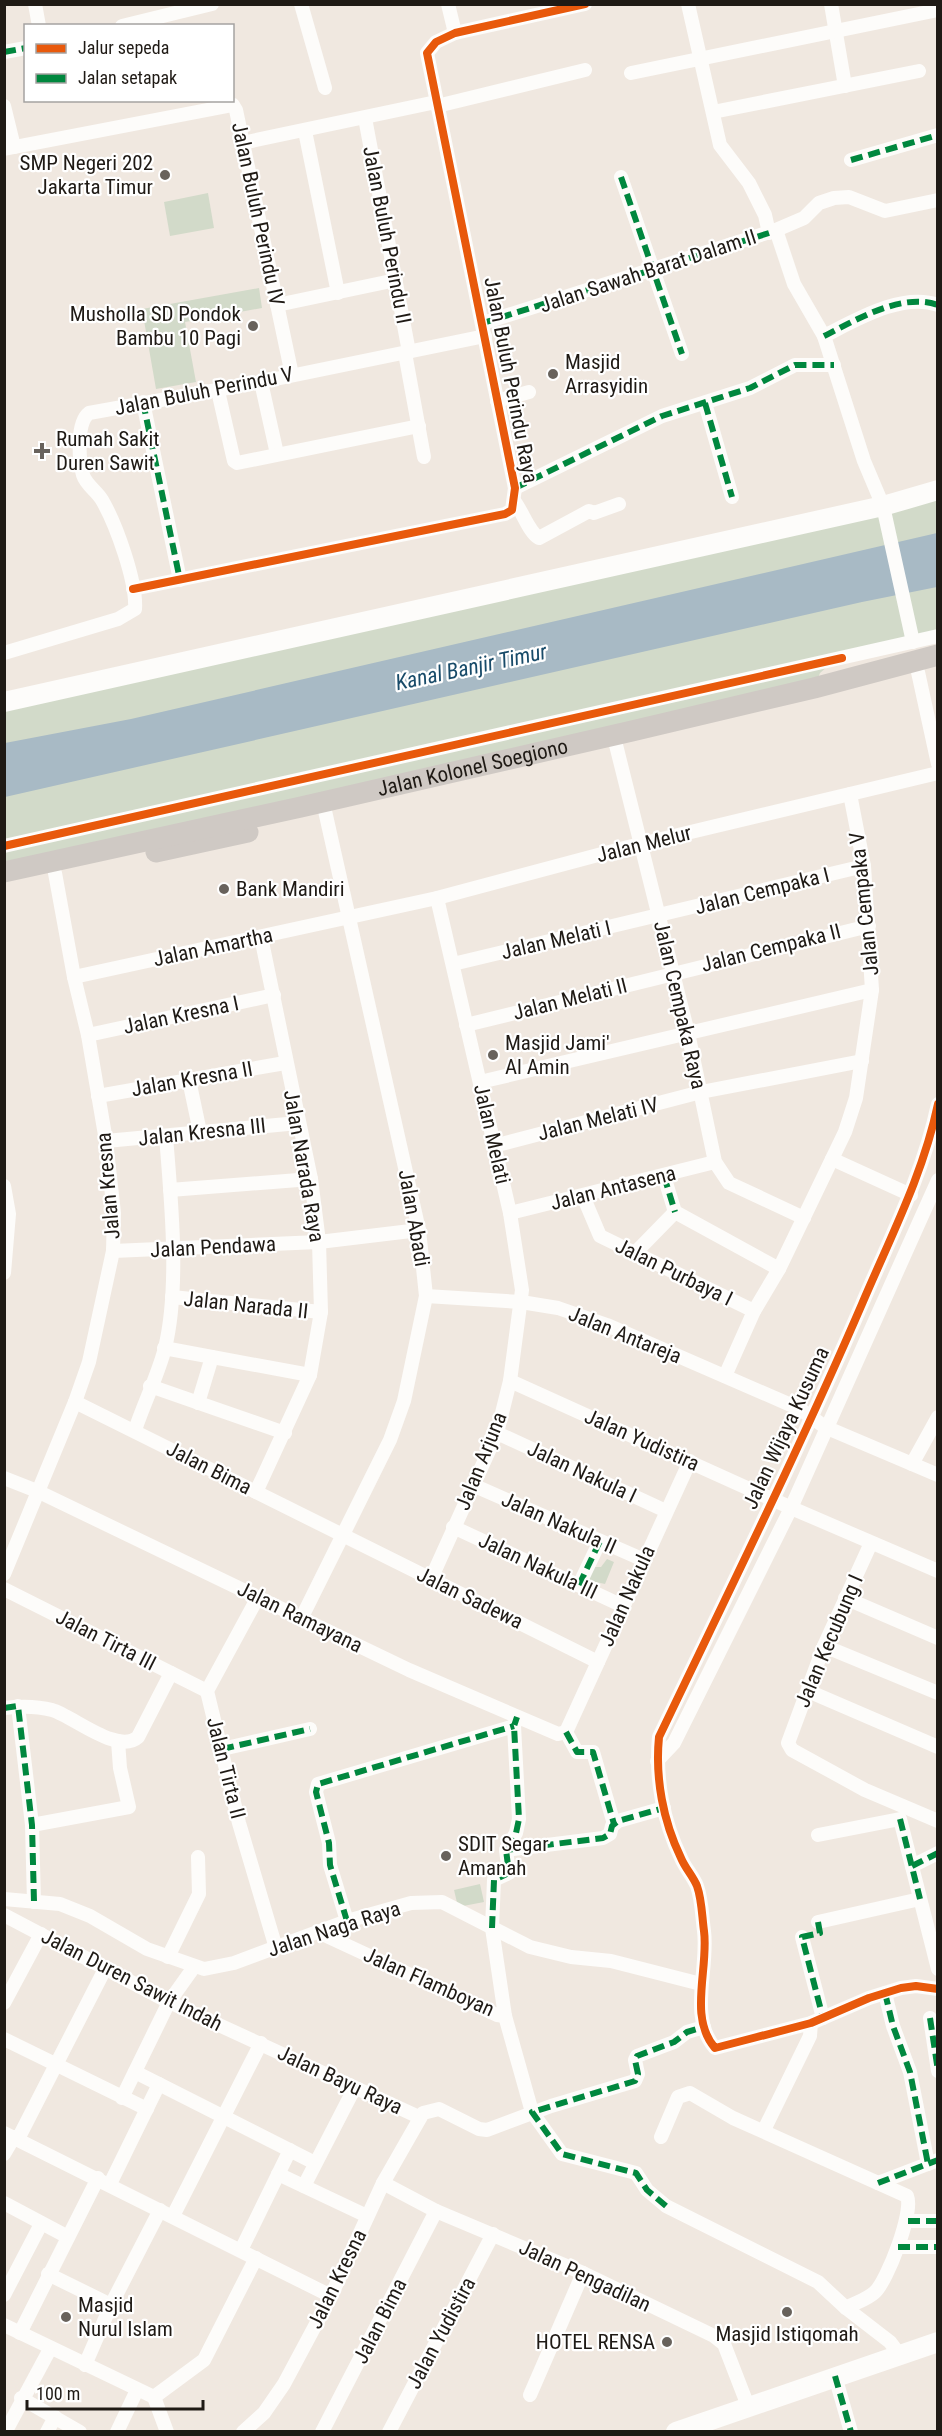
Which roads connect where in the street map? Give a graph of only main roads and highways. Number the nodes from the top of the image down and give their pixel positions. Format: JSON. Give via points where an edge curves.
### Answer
{"nodes":[{"id":1,"x":938,"y":655,"type":"edge"},
{"id":2,"x":928,"y":670,"type":"edge"},
{"id":3,"x":325,"y":809,"type":"junction"},
{"id":4,"x":4,"y":872,"type":"edge"},
{"id":5,"x":4,"y":884,"type":"edge"}],
"edges":[{"from":1,"to":3,"type":"main road","name":"Jalan Kolonel Soegiono"},
{"from":2,"to":3,"type":"main road","name":"Jalan Kolonel Soegiono"},
{"from":3,"to":4,"type":"main road","name":"Jalan Kolonel Soegiono"},
{"from":3,"to":5,"type":"main road","name":"Jalan Kolonel Soegiono"}]}
